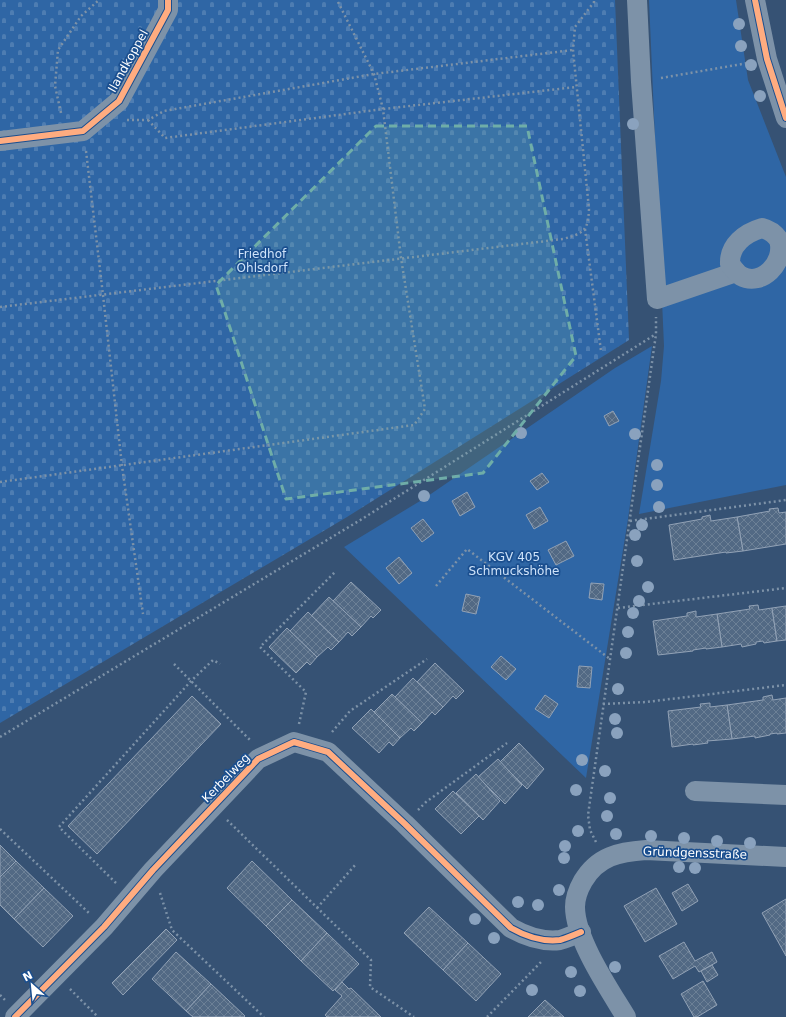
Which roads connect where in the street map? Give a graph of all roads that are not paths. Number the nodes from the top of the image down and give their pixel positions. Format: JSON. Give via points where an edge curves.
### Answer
{"nodes":[{"id":1,"x":168,"y":0,"type":"edge"},
{"id":2,"x":637,"y":0,"type":"edge"},
{"id":3,"x":755,"y":0,"type":"edge"},
{"id":4,"x":786,"y":118,"type":"edge"},
{"id":5,"x":0,"y":141,"type":"edge"},
{"id":6,"x":736,"y":272,"type":"dead end"},
{"id":7,"x":695,"y":791,"type":"dead end"},
{"id":8,"x":786,"y":796,"type":"edge"},
{"id":9,"x":786,"y":857,"type":"edge"},
{"id":10,"x":581,"y":932,"type":"junction"},
{"id":11,"x":15,"y":1017,"type":"edge"},
{"id":12,"x":626,"y":1017,"type":"edge"}],
"edges":[{"from":1,"to":5,"type":"street","name":"Ilandkoppel","via":[[168,10],[119,101],[81,128]]},
{"from":2,"to":6,"type":"street","via":[[657,299]]},
{"from":3,"to":4,"type":"street","via":[[767,59]]},
{"from":7,"to":8,"type":"street"},
{"from":9,"to":10,"type":"street","name":"Gründgensstraße","via":[[646,850],[625,852],[606,858],[593,867],[578,894],[575,911]]},
{"from":10,"to":11,"type":"street","name":"Kerbelweg","via":[[561,940],[546,940],[511,928],[328,752],[294,742],[258,759],[153,870],[104,927]]},
{"from":10,"to":12,"type":"street","via":[[595,964]]}]}
